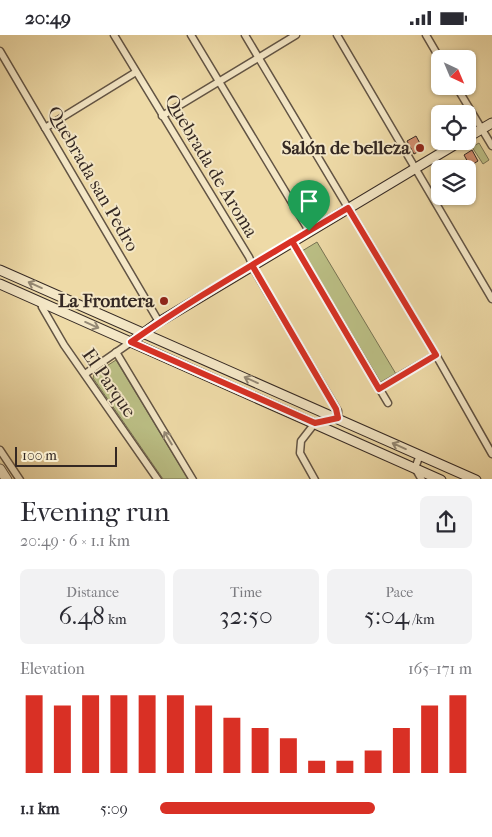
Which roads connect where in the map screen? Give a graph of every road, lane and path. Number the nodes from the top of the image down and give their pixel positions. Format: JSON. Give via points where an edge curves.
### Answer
{"nodes":[{"id":1,"x":115,"y":35,"type":"edge"},
{"id":2,"x":191,"y":35,"type":"edge"},
{"id":3,"x":245,"y":35,"type":"edge"},
{"id":4,"x":296,"y":35,"type":"edge"},
{"id":5,"x":337,"y":35,"type":"edge"},
{"id":6,"x":426,"y":35,"type":"edge"},
{"id":7,"x":435,"y":50,"type":"edge"},
{"id":8,"x":0,"y":51,"type":"edge"},
{"id":9,"x":258,"y":58,"type":"junction"},
{"id":10,"x":136,"y":72,"type":"junction"},
{"id":11,"x":219,"y":82,"type":"junction"},
{"id":12,"x":461,"y":95,"type":"edge"},
{"id":13,"x":162,"y":116,"type":"junction"},
{"id":14,"x":492,"y":123,"type":"edge"},
{"id":15,"x":45,"y":127,"type":"junction"},
{"id":16,"x":482,"y":129,"type":"junction"},
{"id":17,"x":476,"y":132,"type":"edge"},
{"id":18,"x":492,"y":147,"type":"edge"},
{"id":19,"x":446,"y":150,"type":"edge"},
{"id":20,"x":415,"y":168,"type":"junction"},
{"id":21,"x":348,"y":208,"type":"junction"},
{"id":22,"x":309,"y":231,"type":"junction"},
{"id":23,"x":292,"y":241,"type":"junction"},
{"id":24,"x":252,"y":265,"type":"junction"},
{"id":25,"x":0,"y":270,"type":"edge"},
{"id":26,"x":0,"y":283,"type":"edge"},
{"id":27,"x":492,"y":299,"type":"edge"},
{"id":28,"x":41,"y":301,"type":"junction"},
{"id":29,"x":159,"y":322,"type":"junction"},
{"id":30,"x":144,"y":333,"type":"junction"},
{"id":31,"x":131,"y":342,"type":"junction"},
{"id":32,"x":116,"y":352,"type":"junction"},
{"id":33,"x":436,"y":355,"type":"junction"},
{"id":34,"x":85,"y":375,"type":"junction"},
{"id":35,"x":379,"y":389,"type":"junction"},
{"id":36,"x":388,"y":403,"type":"dead end"},
{"id":37,"x":338,"y":418,"type":"junction"},
{"id":38,"x":315,"y":423,"type":"junction"},
{"id":39,"x":0,"y":450,"type":"edge"},
{"id":40,"x":492,"y":454,"type":"edge"},
{"id":41,"x":420,"y":455,"type":"junction"},
{"id":42,"x":415,"y":468,"type":"junction"},
{"id":43,"x":0,"y":469,"type":"edge"},
{"id":44,"x":7,"y":479,"type":"edge"},
{"id":45,"x":20,"y":479,"type":"edge"},
{"id":46,"x":158,"y":479,"type":"edge"},
{"id":47,"x":193,"y":479,"type":"edge"},
{"id":48,"x":315,"y":479,"type":"edge"},
{"id":49,"x":422,"y":479,"type":"edge"},
{"id":50,"x":441,"y":479,"type":"edge"},
{"id":51,"x":476,"y":479,"type":"edge"}],
"edges":[{"from":1,"to":10,"type":"street","name":"Quebrada de Aroma"},
{"from":2,"to":11,"type":"street"},
{"from":3,"to":9,"type":"street"},
{"from":4,"to":9,"type":"street"},
{"from":5,"to":20,"type":"street"},
{"from":6,"to":7,"type":"street"},
{"from":8,"to":15,"type":"street","name":"Quebrada san Pedro"},
{"from":9,"to":11,"type":"street"},
{"from":9,"to":21,"type":"street"},
{"from":10,"to":13,"type":"street","name":"Quebrada de Aroma"},
{"from":10,"to":15,"type":"street"},
{"from":11,"to":13,"type":"street"},
{"from":11,"to":22,"type":"street"},
{"from":12,"to":16,"type":"street"},
{"from":13,"to":24,"type":"street","name":"Quebrada de Aroma"},
{"from":14,"to":16,"type":"main road"},
{"from":15,"to":29,"type":"street","name":"Quebrada san Pedro"},
{"from":16,"to":17,"type":"main road"},
{"from":16,"to":18,"type":"street"},
{"from":19,"to":20,"type":"main road"},
{"from":20,"to":21,"type":"main road"},
{"from":20,"to":27,"type":"street"},
{"from":21,"to":22,"type":"main road"},
{"from":21,"to":33,"type":"street"},
{"from":22,"to":23,"type":"main road"},
{"from":23,"to":24,"type":"main road"},
{"from":23,"to":35,"type":"street"},
{"from":24,"to":29,"type":"main road"},
{"from":24,"to":37,"type":"street","name":"Quebrada de Aroma","via":[[336,409]]},
{"from":30,"to":25,"type":"main road","one_way":true},
{"from":26,"to":28,"type":"main road"},
{"from":28,"to":31,"type":"main road","one_way":true},
{"from":28,"to":34,"type":"street","name":"El Parque"},
{"from":29,"to":30,"type":"main road"},
{"from":30,"to":31,"type":"main road"},
{"from":37,"to":30,"type":"main road","one_way":true},
{"from":31,"to":32,"type":"street"},
{"from":31,"to":38,"type":"main road"},
{"from":32,"to":34,"type":"street"},
{"from":47,"to":32,"type":"street","name":"El Parque","one_way":true},
{"from":33,"to":35,"type":"street"},
{"from":33,"to":40,"type":"street"},
{"from":34,"to":46,"type":"street","name":"El Parque"},
{"from":35,"to":36,"type":"street"},
{"from":37,"to":38,"type":"street"},
{"from":41,"to":37,"type":"main road","one_way":true},
{"from":38,"to":42,"type":"main road"},
{"from":38,"to":48,"type":"street","via":[[303,437],[299,448]]},
{"from":39,"to":45,"type":"street"},
{"from":41,"to":42,"type":"street"},
{"from":41,"to":51,"type":"main road"},
{"from":42,"to":49,"type":"street"},
{"from":42,"to":50,"type":"main road"},
{"from":43,"to":44,"type":"main road"}]}
